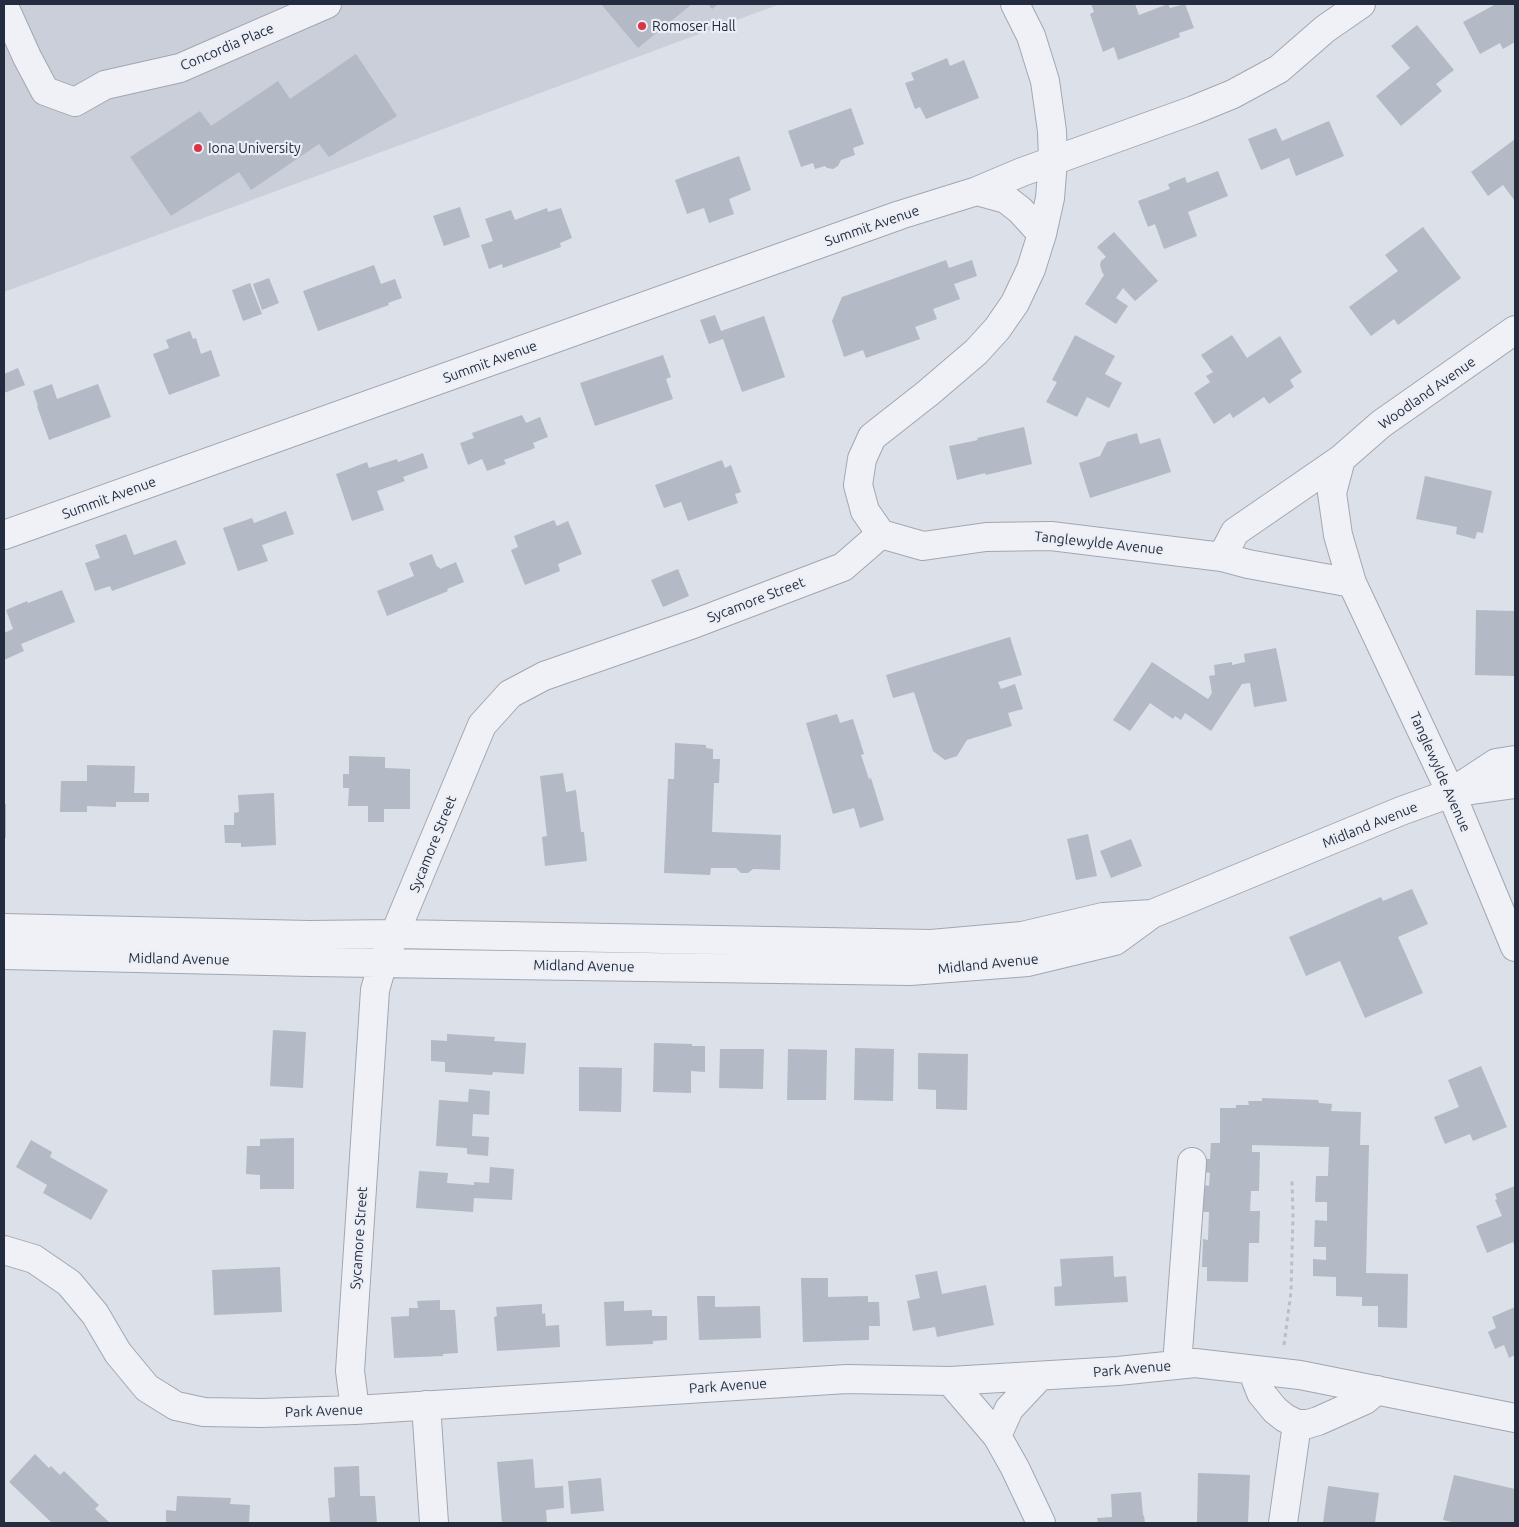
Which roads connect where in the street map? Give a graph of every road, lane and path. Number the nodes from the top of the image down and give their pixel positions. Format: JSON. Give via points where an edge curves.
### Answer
{"nodes":[{"id":1,"x":327,"y":4,"type":"edge"},
{"id":2,"x":1015,"y":4,"type":"edge"},
{"id":3,"x":1361,"y":4,"type":"edge"},
{"id":4,"x":4,"y":6,"type":"edge"},
{"id":5,"x":1053,"y":161,"type":"junction"},
{"id":6,"x":977,"y":191,"type":"junction"},
{"id":7,"x":1042,"y":234,"type":"junction"},
{"id":8,"x":1515,"y":330,"type":"edge"},
{"id":9,"x":1341,"y":459,"type":"junction"},
{"id":10,"x":881,"y":534,"type":"junction"},
{"id":11,"x":4,"y":535,"type":"edge"},
{"id":12,"x":1222,"y":557,"type":"junction"},
{"id":13,"x":1352,"y":583,"type":"junction"},
{"id":14,"x":1515,"y":760,"type":"edge"},
{"id":15,"x":1515,"y":784,"type":"edge"},
{"id":16,"x":1451,"y":793,"type":"junction"},
{"id":17,"x":1152,"y":914,"type":"junction"},
{"id":18,"x":4,"y":928,"type":"edge"},
{"id":19,"x":396,"y":934,"type":"junction"},
{"id":20,"x":1515,"y":947,"type":"edge"},
{"id":21,"x":4,"y":955,"type":"edge"},
{"id":22,"x":383,"y":962,"type":"junction"},
{"id":23,"x":1192,"y":1162,"type":"dead end"},
{"id":24,"x":1292,"y":1180,"type":"dead end"},
{"id":25,"x":4,"y":1250,"type":"edge"},
{"id":26,"x":1177,"y":1365,"type":"junction"},
{"id":27,"x":1252,"y":1370,"type":"junction"},
{"id":28,"x":1280,"y":1373,"type":"junction"},
{"id":29,"x":1040,"y":1376,"type":"junction"},
{"id":30,"x":950,"y":1381,"type":"junction"},
{"id":31,"x":1377,"y":1390,"type":"junction"},
{"id":32,"x":426,"y":1405,"type":"junction"},
{"id":33,"x":355,"y":1410,"type":"junction"},
{"id":34,"x":1515,"y":1418,"type":"edge"},
{"id":35,"x":1297,"y":1424,"type":"junction"},
{"id":36,"x":997,"y":1436,"type":"junction"},
{"id":37,"x":434,"y":1523,"type":"edge"},
{"id":38,"x":1040,"y":1523,"type":"edge"},
{"id":39,"x":1283,"y":1523,"type":"edge"}],
"edges":[{"from":1,"to":4,"type":"street","name":"Concordia Place","via":[[180,68],[105,85],[75,102],[45,91]]},
{"from":2,"to":5,"type":"street","via":[[1045,81]]},
{"from":3,"to":5,"type":"street","name":"Summit Avenue","via":[[1325,29],[1279,69],[1234,94]]},
{"from":5,"to":6,"type":"street","name":"Summit Avenue"},
{"from":5,"to":7,"type":"street","via":[[1050,198]]},
{"from":6,"to":7,"type":"street","via":[[1006,199]]},
{"from":6,"to":11,"type":"street","name":"Summit Avenue","via":[[900,215]]},
{"from":7,"to":10,"type":"street","via":[[1031,269],[1015,303],[997,329],[928,394],[872,437],[862,459],[858,484],[865,511]]},
{"from":8,"to":9,"type":"street","name":"Woodland Avenue","via":[[1382,424]]},
{"from":9,"to":12,"type":"street","name":"Woodland Avenue","via":[[1236,532]]},
{"from":9,"to":13,"type":"street","via":[[1332,493],[1338,534]]},
{"from":10,"to":12,"type":"street","name":"Tanglewylde Avenue","via":[[923,546],[986,537],[1051,536]]},
{"from":10,"to":19,"type":"street","name":"Sycamore Street","via":[[843,567],[544,676],[510,694],[482,724]]},
{"from":12,"to":13,"type":"street","name":"Tanglewylde Avenue"},
{"from":13,"to":16,"type":"street","name":"Tanglewylde Avenue"},
{"from":14,"to":16,"type":"street","name":"Midland Avenue","via":[[1496,763]]},
{"from":15,"to":16,"type":"street","name":"Midland Avenue"},
{"from":16,"to":17,"type":"street","name":"Midland Avenue"},
{"from":16,"to":20,"type":"street","name":"Tanglewylde Avenue"},
{"from":17,"to":19,"type":"street","name":"Midland Avenue","via":[[1103,918],[1022,936],[931,944]]},
{"from":17,"to":22,"type":"street","name":"Midland Avenue","via":[[1115,941],[1028,962],[910,971]]},
{"from":18,"to":19,"type":"street","name":"Midland Avenue"},
{"from":19,"to":22,"type":"street","name":"Sycamore Street"},
{"from":21,"to":22,"type":"street","name":"Midland Avenue"},
{"from":22,"to":33,"type":"street","name":"Sycamore Street","via":[[375,990],[350,1371]]},
{"from":23,"to":26,"type":"street"},
{"from":24,"to":28,"type":"path","via":[[1291,1292]]},
{"from":25,"to":33,"type":"street","name":"Park Avenue","via":[[34,1259],[69,1283],[147,1388],[176,1406],[204,1412]]},
{"from":26,"to":27,"type":"street","name":"Park Avenue","via":[[1195,1363]]},
{"from":26,"to":29,"type":"street","name":"Park Avenue"},
{"from":27,"to":28,"type":"street","name":"Park Avenue"},
{"from":27,"to":35,"type":"street","via":[[1261,1393],[1275,1410]]},
{"from":28,"to":31,"type":"street","name":"Park Avenue"},
{"from":29,"to":30,"type":"street","name":"Park Avenue"},
{"from":29,"to":36,"type":"street","via":[[1009,1409]]},
{"from":30,"to":32,"type":"street","name":"Park Avenue","via":[[848,1379]]},
{"from":30,"to":36,"type":"street"},
{"from":31,"to":34,"type":"street","name":"Park Avenue"},
{"from":31,"to":35,"type":"street","via":[[1366,1400],[1318,1421]]},
{"from":32,"to":33,"type":"street","name":"Park Avenue"},
{"from":32,"to":37,"type":"street"},
{"from":35,"to":39,"type":"street"},
{"from":36,"to":38,"type":"street"}]}
